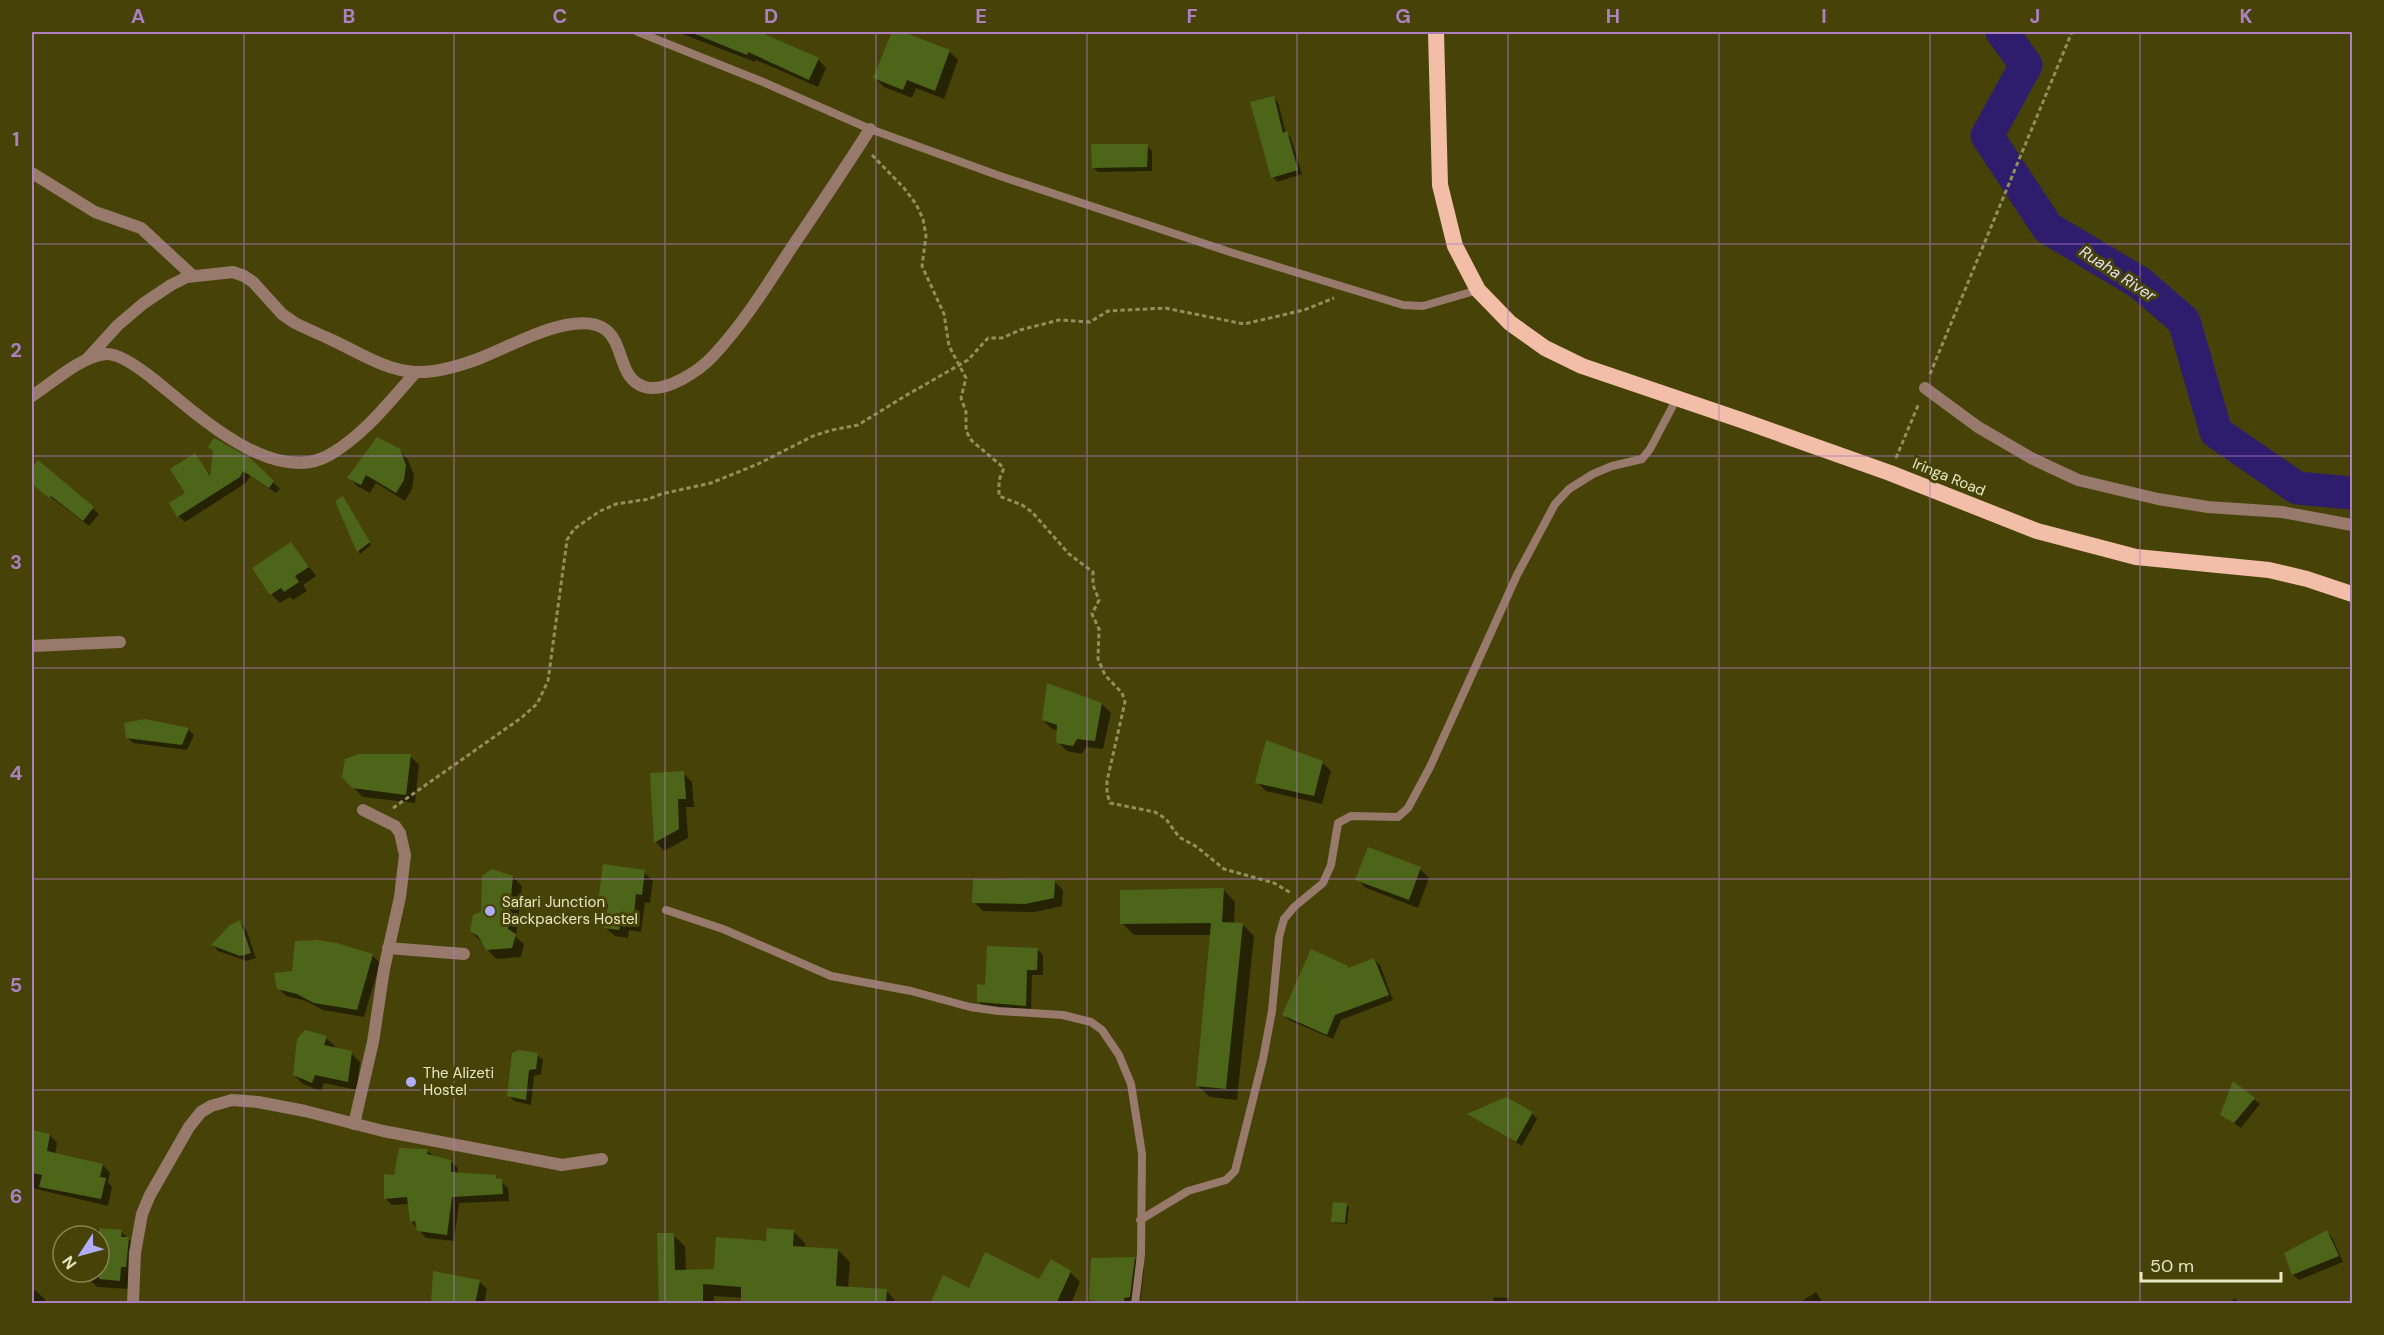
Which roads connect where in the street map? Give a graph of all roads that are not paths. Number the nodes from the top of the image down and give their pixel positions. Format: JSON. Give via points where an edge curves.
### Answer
{"nodes":[{"id":1,"x":638,"y":32,"type":"edge"},
{"id":2,"x":1436,"y":32,"type":"edge"},
{"id":3,"x":870,"y":129,"type":"junction"},
{"id":4,"x":32,"y":173,"type":"edge"},
{"id":5,"x":193,"y":276,"type":"junction"},
{"id":6,"x":1478,"y":290,"type":"junction"},
{"id":7,"x":88,"y":358,"type":"junction"},
{"id":8,"x":416,"y":372,"type":"junction"},
{"id":9,"x":1925,"y":388,"type":"road end"},
{"id":10,"x":32,"y":396,"type":"edge"},
{"id":11,"x":1677,"y":398,"type":"junction"},
{"id":12,"x":2352,"y":525,"type":"edge"},
{"id":13,"x":2352,"y":594,"type":"edge"},
{"id":14,"x":120,"y":642,"type":"dead end"},
{"id":15,"x":32,"y":646,"type":"edge"},
{"id":16,"x":363,"y":810,"type":"dead end"},
{"id":17,"x":666,"y":910,"type":"dead end"},
{"id":18,"x":388,"y":948,"type":"junction"},
{"id":19,"x":464,"y":954,"type":"dead end"},
{"id":20,"x":354,"y":1124,"type":"junction"},
{"id":21,"x":602,"y":1159,"type":"dead end"},
{"id":22,"x":1140,"y":1220,"type":"junction"},
{"id":23,"x":133,"y":1304,"type":"edge"},
{"id":24,"x":1135,"y":1304,"type":"edge"}],
"edges":[{"from":1,"to":3,"type":"lane"},
{"from":2,"to":6,"type":"highway","name":"Iringa Road","via":[[1440,185],[1455,246]]},
{"from":3,"to":6,"type":"lane","via":[[1233,253],[1403,305],[1423,306]]},
{"from":3,"to":8,"type":"street","via":[[751,310],[712,357],[691,375],[669,385],[645,387],[633,379],[607,330],[598,324],[582,323],[565,325],[453,366]]},
{"from":4,"to":5,"type":"street","via":[[95,212],[141,228]]},
{"from":5,"to":7,"type":"street","via":[[144,303],[103,339]]},
{"from":5,"to":8,"type":"street","via":[[233,272],[244,276],[295,323],[373,360]]},
{"from":6,"to":11,"type":"highway","name":"Iringa Road","via":[[1510,323],[1545,348],[1582,366]]},
{"from":7,"to":8,"type":"street","via":[[109,354],[129,362],[237,442],[280,463],[305,465],[350,441]]},
{"from":7,"to":10,"type":"street"},
{"from":9,"to":12,"type":"street","via":[[1978,427],[2078,480],[2158,499],[2282,512]]},
{"from":11,"to":13,"type":"highway","name":"Iringa Road","via":[[1890,473],[2037,531],[2136,557],[2269,570]]},
{"from":11,"to":22,"type":"lane","via":[[1642,459],[1593,474],[1569,489],[1555,504],[1517,575],[1408,808],[1398,817],[1351,816],[1338,823],[1331,866],[1323,882],[1284,919],[1263,1059],[1235,1171],[1226,1180],[1188,1191]]},
{"from":14,"to":15,"type":"street"},
{"from":16,"to":18,"type":"street","via":[[394,826],[400,833],[405,855]]},
{"from":17,"to":22,"type":"lane","via":[[723,929],[831,976],[970,1007],[1063,1015],[1091,1022],[1102,1030],[1119,1055],[1131,1084],[1142,1154]]},
{"from":18,"to":19,"type":"street"},
{"from":18,"to":20,"type":"street","via":[[373,1042]]},
{"from":20,"to":21,"type":"street","via":[[562,1165]]},
{"from":20,"to":23,"type":"street","via":[[258,1102],[232,1100],[201,1112],[142,1214],[135,1253]]},
{"from":22,"to":24,"type":"lane"}]}
